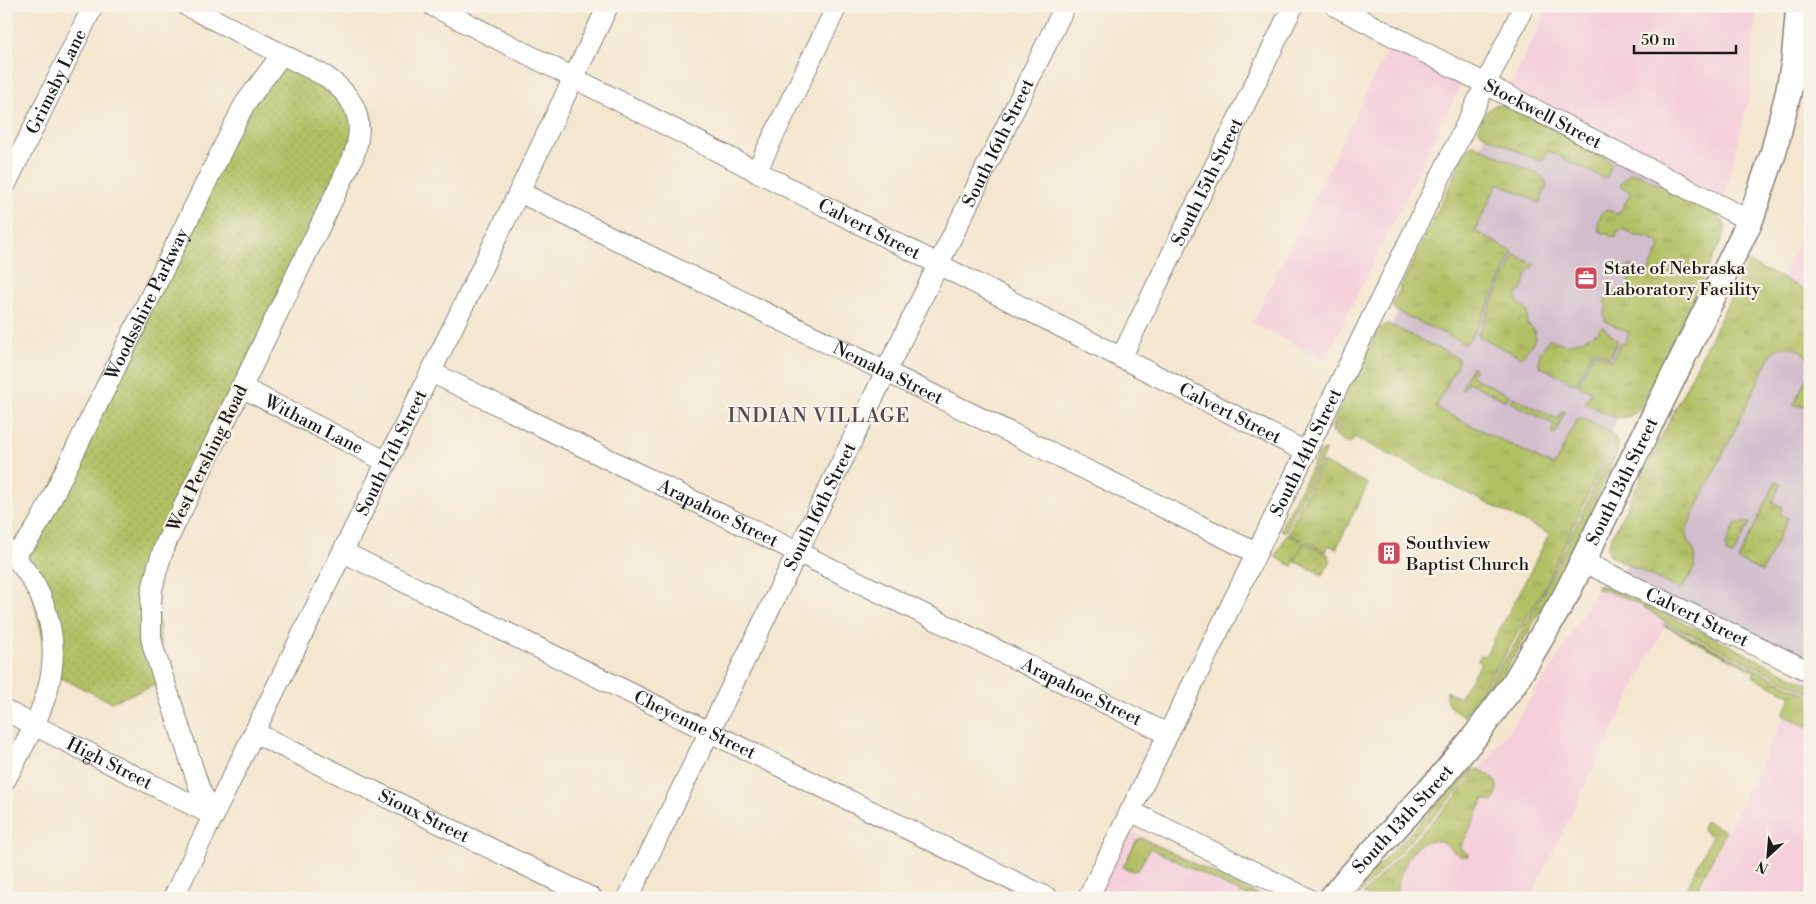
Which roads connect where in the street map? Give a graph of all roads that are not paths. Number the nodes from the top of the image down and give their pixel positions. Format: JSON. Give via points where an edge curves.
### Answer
{"nodes":[{"id":1,"x":93,"y":6,"type":"edge"},
{"id":2,"x":187,"y":6,"type":"edge"},
{"id":3,"x":433,"y":6,"type":"edge"},
{"id":4,"x":608,"y":6,"type":"edge"},
{"id":5,"x":837,"y":6,"type":"edge"},
{"id":6,"x":1065,"y":6,"type":"edge"},
{"id":7,"x":1293,"y":6,"type":"edge"},
{"id":8,"x":1335,"y":6,"type":"edge"},
{"id":9,"x":1524,"y":6,"type":"edge"},
{"id":10,"x":1799,"y":6,"type":"edge"},
{"id":11,"x":282,"y":54,"type":"junction"},
{"id":12,"x":573,"y":78,"type":"junction"},
{"id":13,"x":1486,"y":84,"type":"junction"},
{"id":14,"x":756,"y":172,"type":"junction"},
{"id":15,"x":6,"y":184,"type":"edge"},
{"id":16,"x":519,"y":192,"type":"junction"},
{"id":17,"x":1750,"y":221,"type":"junction"},
{"id":18,"x":938,"y":265,"type":"junction"},
{"id":19,"x":1121,"y":358,"type":"junction"},
{"id":20,"x":431,"y":372,"type":"junction"},
{"id":21,"x":886,"y":372,"type":"junction"},
{"id":22,"x":241,"y":387,"type":"junction"},
{"id":23,"x":1306,"y":452,"type":"junction"},
{"id":24,"x":387,"y":462,"type":"junction"},
{"id":25,"x":10,"y":551,"type":"edge"},
{"id":26,"x":343,"y":552,"type":"junction"},
{"id":27,"x":798,"y":552,"type":"junction"},
{"id":28,"x":1256,"y":553,"type":"junction"},
{"id":29,"x":1582,"y":562,"type":"junction"},
{"id":30,"x":1810,"y":672,"type":"edge"},
{"id":31,"x":6,"y":711,"type":"edge"},
{"id":32,"x":32,"y":725,"type":"junction"},
{"id":33,"x":709,"y":732,"type":"junction"},
{"id":34,"x":255,"y":733,"type":"junction"},
{"id":35,"x":1168,"y":734,"type":"junction"},
{"id":36,"x":6,"y":779,"type":"edge"},
{"id":37,"x":1130,"y":811,"type":"junction"},
{"id":38,"x":214,"y":816,"type":"junction"},
{"id":39,"x":173,"y":898,"type":"edge"},
{"id":40,"x":592,"y":898,"type":"edge"},
{"id":41,"x":628,"y":898,"type":"edge"},
{"id":42,"x":1048,"y":898,"type":"edge"},
{"id":43,"x":1088,"y":898,"type":"edge"},
{"id":44,"x":1307,"y":898,"type":"edge"},
{"id":45,"x":1332,"y":898,"type":"edge"}],
"edges":[{"from":1,"to":15,"type":"street","name":"Grimsby Lane"},
{"from":2,"to":11,"type":"street"},
{"from":3,"to":12,"type":"street","name":"Calvert Street"},
{"from":4,"to":12,"type":"street","name":"South 17th Street"},
{"from":5,"to":14,"type":"street"},
{"from":6,"to":18,"type":"street","name":"South 16th Street"},
{"from":7,"to":19,"type":"street","name":"South 15th Street"},
{"from":8,"to":13,"type":"street","name":"Stockwell Street"},
{"from":9,"to":13,"type":"street","name":"South 14th Street"},
{"from":10,"to":17,"type":"main road","name":"South 13th Street","via":[[1788,94],[1774,154]]},
{"from":11,"to":22,"type":"street","name":"West Pershing Road","via":[[336,84],[352,101],[360,124],[359,137],[352,160]]},
{"from":11,"to":25,"type":"street","name":"Woodsshire Parkway","via":[[244,105],[41,520],[29,539]]},
{"from":12,"to":14,"type":"street","name":"Calvert Street"},
{"from":12,"to":16,"type":"street","name":"South 17th Street"},
{"from":13,"to":17,"type":"street","name":"Stockwell Street"},
{"from":13,"to":23,"type":"street","name":"South 14th Street"},
{"from":14,"to":18,"type":"street","name":"Calvert Street"},
{"from":16,"to":20,"type":"street","name":"South 17th Street"},
{"from":16,"to":21,"type":"street","name":"Nemaha Street"},
{"from":17,"to":29,"type":"main road","name":"South 13th Street"},
{"from":18,"to":19,"type":"street","name":"Calvert Street"},
{"from":18,"to":21,"type":"street","name":"South 16th Street"},
{"from":19,"to":23,"type":"street","name":"Calvert Street"},
{"from":20,"to":24,"type":"street","name":"South 17th Street"},
{"from":20,"to":27,"type":"street","name":"Arapahoe Street"},
{"from":21,"to":27,"type":"street","name":"South 16th Street"},
{"from":21,"to":28,"type":"street","name":"Nemaha Street"},
{"from":22,"to":24,"type":"street","name":"Witham Lane"},
{"from":22,"to":38,"type":"street","name":"West Pershing Road","via":[[165,544],[151,603],[154,650],[200,790]]},
{"from":23,"to":28,"type":"street","name":"South 14th Street"},
{"from":24,"to":26,"type":"street","name":"South 17th Street"},
{"from":25,"to":32,"type":"street","via":[[40,593],[53,638],[48,689]]},
{"from":26,"to":33,"type":"street","name":"Cheyenne Street"},
{"from":26,"to":34,"type":"street","name":"South 17th Street"},
{"from":27,"to":33,"type":"street","name":"South 16th Street"},
{"from":27,"to":35,"type":"street","name":"Arapahoe Street"},
{"from":28,"to":35,"type":"street","name":"South 14th Street"},
{"from":29,"to":30,"type":"street","name":"Calvert Street"},
{"from":29,"to":45,"type":"main road","name":"South 13th Street","via":[[1532,655],[1496,709],[1438,781]]},
{"from":31,"to":32,"type":"street","name":"High Street"},
{"from":32,"to":36,"type":"street"},
{"from":32,"to":38,"type":"street","name":"High Street"},
{"from":33,"to":41,"type":"street","name":"South 16th Street"},
{"from":33,"to":42,"type":"street","name":"Cheyenne Street"},
{"from":34,"to":38,"type":"street","name":"South 17th Street"},
{"from":34,"to":40,"type":"street","name":"Sioux Street"},
{"from":35,"to":37,"type":"street","name":"South 14th Street"},
{"from":37,"to":43,"type":"street","name":"South 14th Street"},
{"from":37,"to":44,"type":"street"},
{"from":38,"to":39,"type":"street","name":"South 17th Street"}]}
